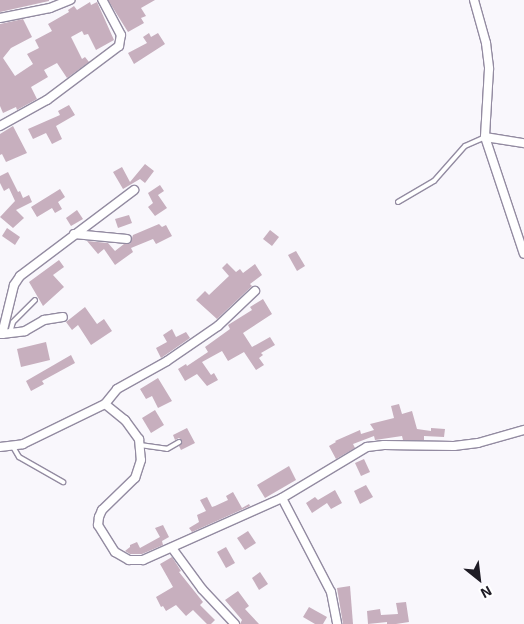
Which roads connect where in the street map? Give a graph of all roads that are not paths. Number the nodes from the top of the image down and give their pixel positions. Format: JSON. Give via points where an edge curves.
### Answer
{"nodes":[{"id":1,"x":46,"y":0,"type":"edge"},
{"id":2,"x":70,"y":0,"type":"edge"},
{"id":3,"x":102,"y":0,"type":"edge"},
{"id":4,"x":474,"y":0,"type":"edge"},
{"id":5,"x":50,"y":8,"type":"junction"},
{"id":6,"x":0,"y":18,"type":"edge"},
{"id":7,"x":0,"y":126,"type":"edge"},
{"id":8,"x":485,"y":137,"type":"junction"},
{"id":9,"x":524,"y":143,"type":"edge"},
{"id":10,"x":134,"y":190,"type":"dead end"},
{"id":11,"x":398,"y":202,"type":"dead end"},
{"id":12,"x":74,"y":234,"type":"junction"},
{"id":13,"x":127,"y":239,"type":"dead end"},
{"id":14,"x":524,"y":254,"type":"edge"},
{"id":15,"x":256,"y":291,"type":"dead end"},
{"id":16,"x":35,"y":300,"type":"dead end"},
{"id":17,"x":63,"y":317,"type":"dead end"},
{"id":18,"x":4,"y":334,"type":"edge"},
{"id":19,"x":104,"y":404,"type":"junction"},
{"id":20,"x":524,"y":430,"type":"edge"},
{"id":21,"x":179,"y":442,"type":"dead end"},
{"id":22,"x":12,"y":445,"type":"junction"},
{"id":23,"x":140,"y":445,"type":"junction"},
{"id":24,"x":0,"y":447,"type":"edge"},
{"id":25,"x":63,"y":482,"type":"dead end"},
{"id":26,"x":282,"y":498,"type":"junction"},
{"id":27,"x":172,"y":548,"type":"junction"},
{"id":28,"x":235,"y":624,"type":"edge"},
{"id":29,"x":338,"y":624,"type":"edge"}],
"edges":[{"from":1,"to":5,"type":"street"},
{"from":2,"to":5,"type":"street"},
{"from":3,"to":7,"type":"street","via":[[121,35],[119,46],[47,100]]},
{"from":4,"to":8,"type":"street","via":[[486,43],[489,69]]},
{"from":5,"to":6,"type":"street"},
{"from":8,"to":9,"type":"street"},
{"from":8,"to":11,"type":"lane","via":[[465,146],[434,181]]},
{"from":8,"to":14,"type":"street"},
{"from":10,"to":12,"type":"street"},
{"from":12,"to":13,"type":"street"},
{"from":12,"to":18,"type":"street","via":[[20,276],[14,286]]},
{"from":15,"to":19,"type":"street","via":[[218,326],[167,361],[117,389]]},
{"from":16,"to":18,"type":"lane"},
{"from":17,"to":18,"type":"street","via":[[44,320],[25,331]]},
{"from":19,"to":22,"type":"street","via":[[23,444]]},
{"from":19,"to":23,"type":"street","via":[[125,420]]},
{"from":20,"to":26,"type":"street","via":[[454,446],[367,447]]},
{"from":21,"to":23,"type":"lane","via":[[166,449]]},
{"from":22,"to":24,"type":"street"},
{"from":22,"to":25,"type":"lane","via":[[19,457]]},
{"from":23,"to":27,"type":"street","via":[[141,460],[134,478],[102,510],[98,525],[115,552],[130,560],[143,560]]},
{"from":26,"to":27,"type":"street"},
{"from":26,"to":29,"type":"street","via":[[328,586]]},
{"from":27,"to":28,"type":"street","via":[[202,589]]}]}
